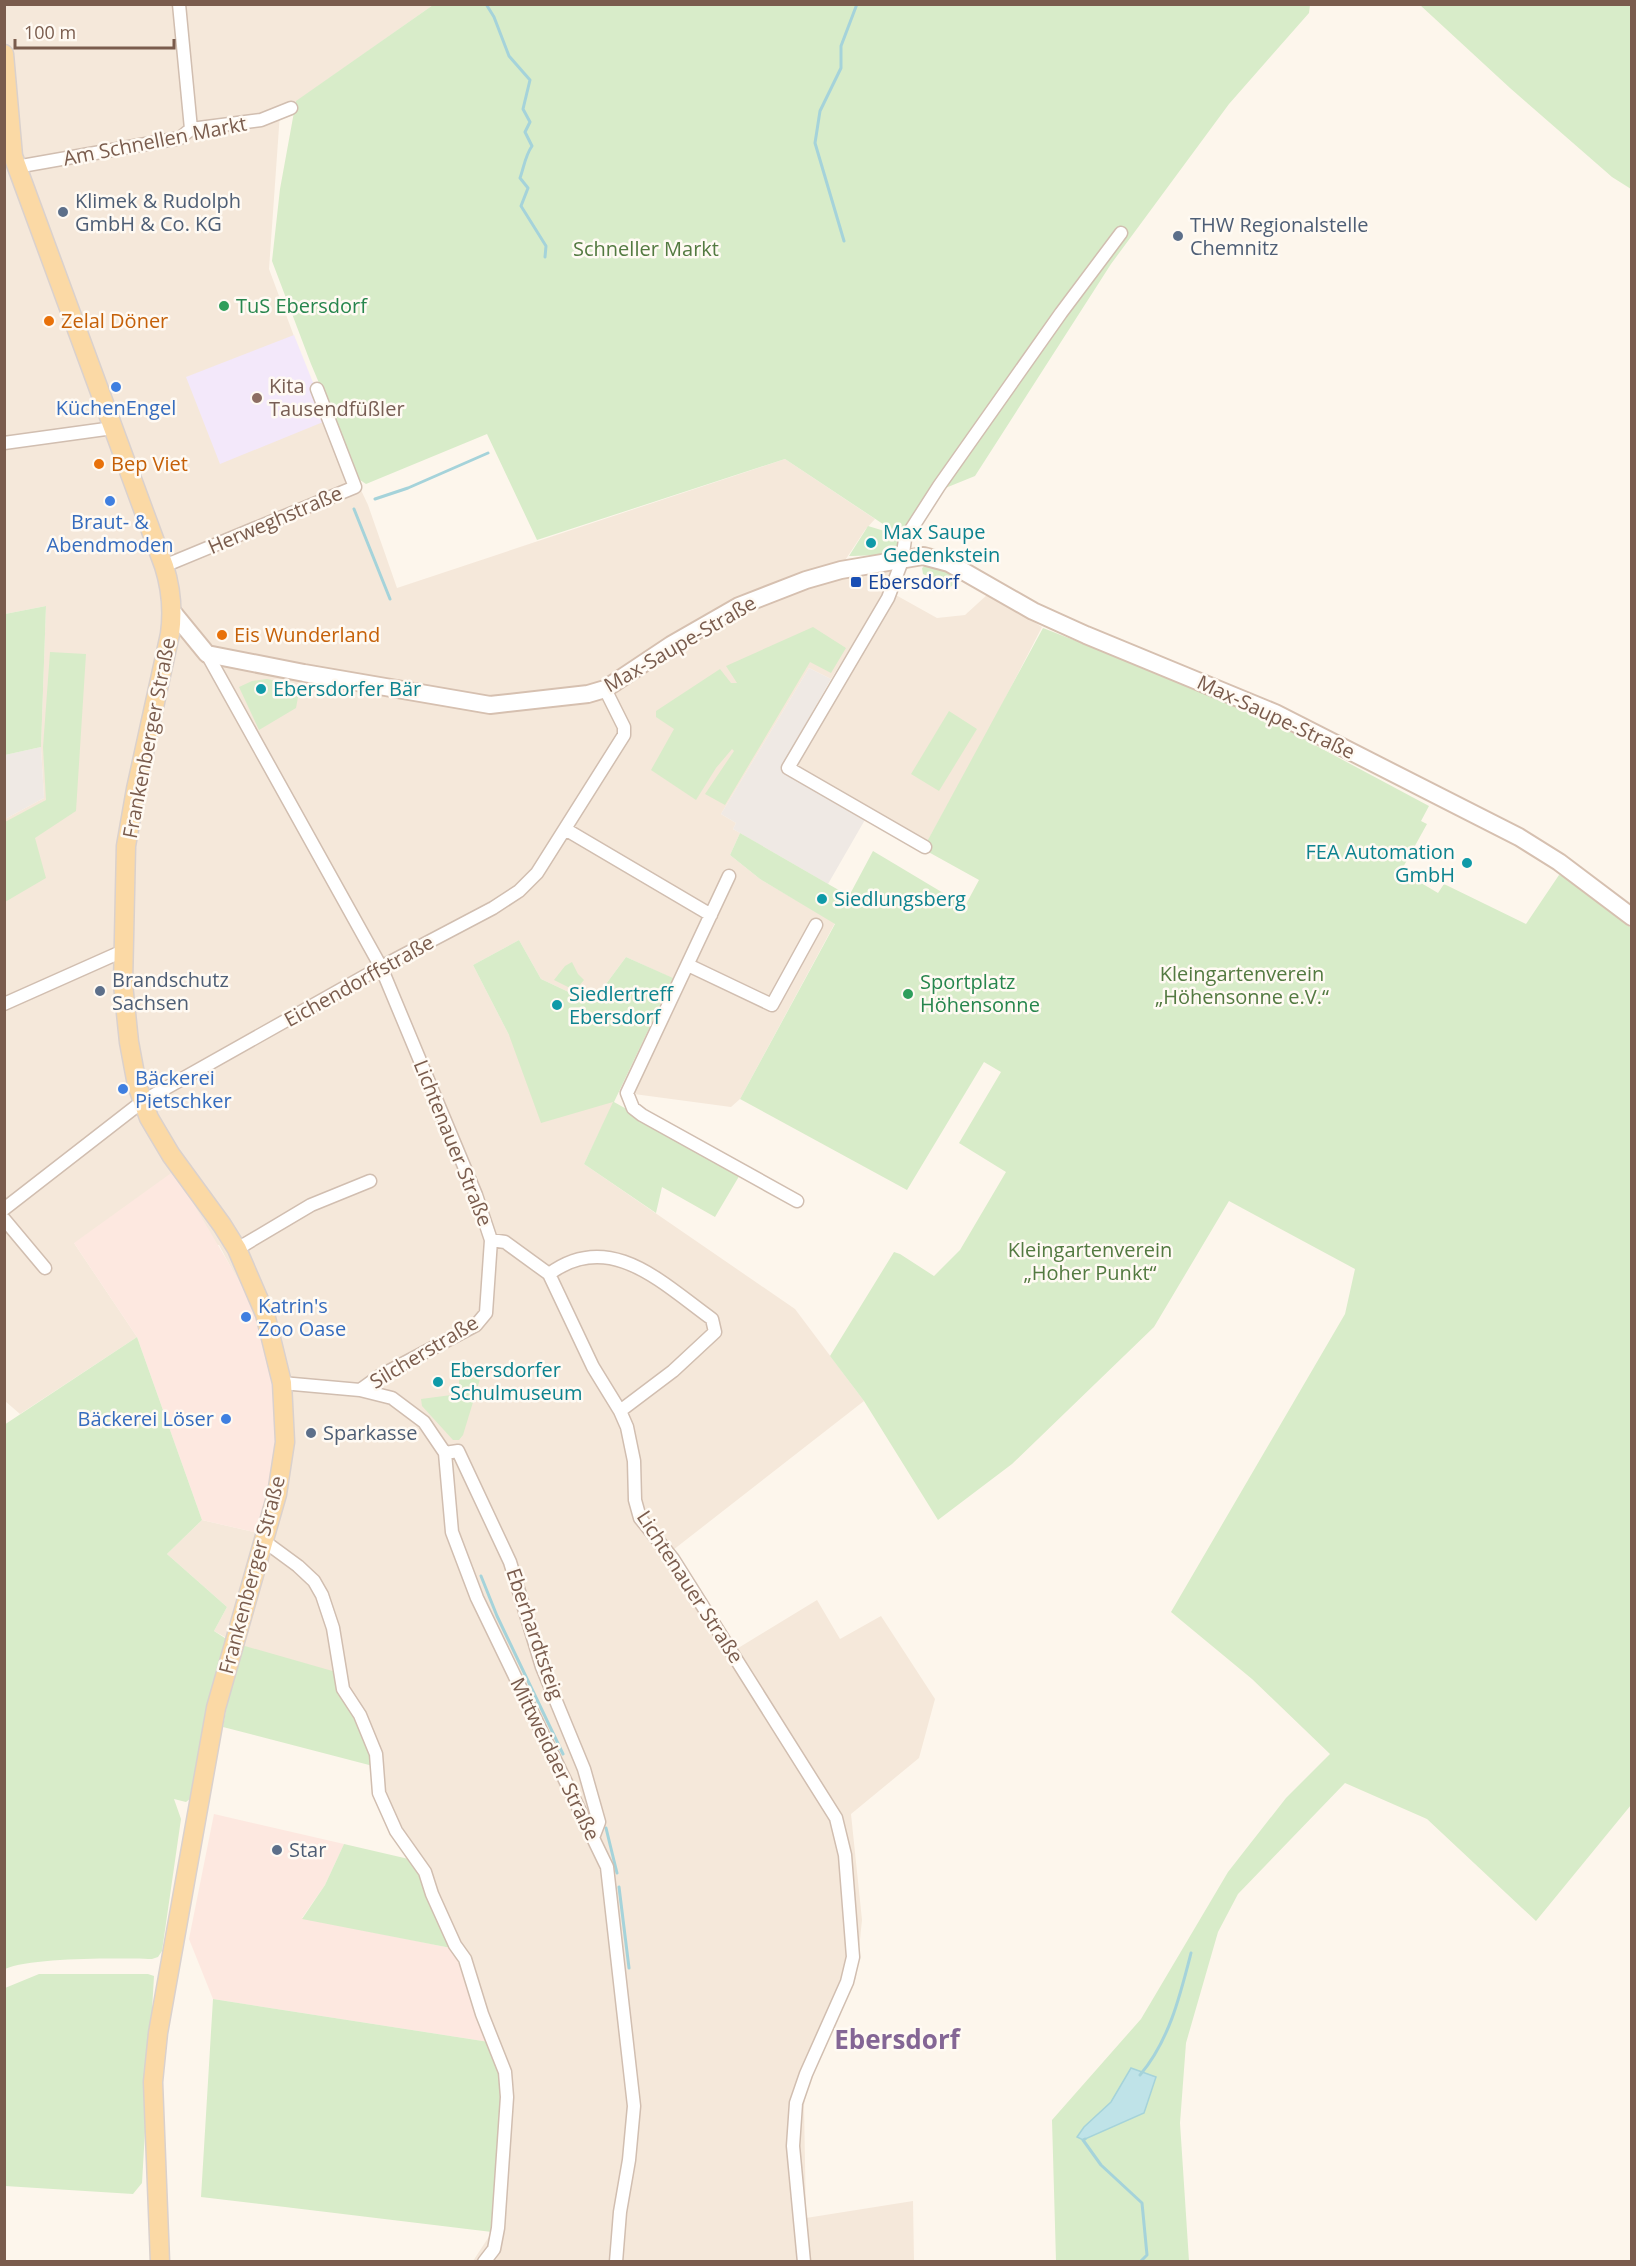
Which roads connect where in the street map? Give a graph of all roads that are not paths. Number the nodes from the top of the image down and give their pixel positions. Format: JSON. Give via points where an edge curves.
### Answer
{"nodes":[{"id":1,"x":179,"y":4,"type":"edge"},
{"id":2,"x":4,"y":54,"type":"edge"},
{"id":3,"x":291,"y":108,"type":"dead end"},
{"id":4,"x":191,"y":129,"type":"junction"},
{"id":5,"x":16,"y":167,"type":"junction"},
{"id":6,"x":1121,"y":233,"type":"dead end"},
{"id":7,"x":317,"y":389,"type":"dead end"},
{"id":8,"x":113,"y":428,"type":"junction"},
{"id":9,"x":4,"y":442,"type":"edge"},
{"id":10,"x":902,"y":561,"type":"junction"},
{"id":11,"x":164,"y":566,"type":"junction"},
{"id":12,"x":171,"y":610,"type":"junction"},
{"id":13,"x":207,"y":654,"type":"junction"},
{"id":14,"x":606,"y":689,"type":"junction"},
{"id":15,"x":565,"y":829,"type":"junction"},
{"id":16,"x":925,"y":847,"type":"dead end"},
{"id":17,"x":729,"y":876,"type":"dead end"},
{"id":18,"x":711,"y":915,"type":"junction"},
{"id":19,"x":1632,"y":917,"type":"edge"},
{"id":20,"x":816,"y":925,"type":"dead end"},
{"id":21,"x":123,"y":951,"type":"junction"},
{"id":22,"x":688,"y":965,"type":"junction"},
{"id":23,"x":381,"y":967,"type":"junction"},
{"id":24,"x":4,"y":1004,"type":"edge"},
{"id":25,"x":142,"y":1101,"type":"junction"},
{"id":26,"x":370,"y":1181,"type":"dead end"},
{"id":27,"x":797,"y":1201,"type":"dead end"},
{"id":28,"x":4,"y":1209,"type":"edge"},
{"id":29,"x":4,"y":1219,"type":"edge"},
{"id":30,"x":491,"y":1240,"type":"junction"},
{"id":31,"x":237,"y":1249,"type":"junction"},
{"id":32,"x":45,"y":1268,"type":"dead end"},
{"id":33,"x":549,"y":1274,"type":"junction"},
{"id":34,"x":282,"y":1383,"type":"junction"},
{"id":35,"x":360,"y":1390,"type":"junction"},
{"id":36,"x":620,"y":1411,"type":"junction"},
{"id":37,"x":445,"y":1453,"type":"junction"},
{"id":38,"x":264,"y":1541,"type":"junction"},
{"id":39,"x":594,"y":1835,"type":"junction"},
{"id":40,"x":160,"y":2262,"type":"edge"},
{"id":41,"x":484,"y":2262,"type":"edge"},
{"id":42,"x":616,"y":2262,"type":"edge"},
{"id":43,"x":804,"y":2262,"type":"edge"}],
"edges":[{"from":1,"to":4,"type":"street"},
{"from":2,"to":5,"type":"main road","name":"Frankenberger Straße"},
{"from":3,"to":4,"type":"street","name":"Am Schnellen Markt","via":[[261,120]]},
{"from":4,"to":5,"type":"street","name":"Am Schnellen Markt","via":[[180,138]]},
{"from":5,"to":8,"type":"main road","name":"Frankenberger Straße"},
{"from":6,"to":10,"type":"street","via":[[939,486],[905,539]]},
{"from":7,"to":11,"type":"street","name":"Herweghstraße","via":[[355,487]]},
{"from":8,"to":9,"type":"street"},
{"from":8,"to":11,"type":"main road","name":"Frankenberger Straße"},
{"from":10,"to":14,"type":"street","name":"Max-Saupe-Straße","via":[[841,570],[739,606]]},
{"from":10,"to":16,"type":"street","via":[[888,598],[788,768]]},
{"from":10,"to":19,"type":"street","name":"Max-Saupe-Straße","via":[[923,556],[949,563],[1033,611],[1275,713],[1518,837],[1559,862]]},
{"from":11,"to":12,"type":"main road","name":"Frankenberger Straße"},
{"from":12,"to":13,"type":"street","name":"Lichtenauer Straße"},
{"from":12,"to":21,"type":"main road","name":"Frankenberger Straße","via":[[169,644],[129,825]]},
{"from":13,"to":14,"type":"street","name":"Max-Saupe-Straße","via":[[490,705]]},
{"from":13,"to":23,"type":"street","name":"Lichtenauer Straße"},
{"from":14,"to":15,"type":"street","name":"Eichendorffstraße","via":[[624,735]]},
{"from":15,"to":18,"type":"street"},
{"from":15,"to":23,"type":"street","name":"Eichendorffstraße","via":[[537,873],[519,891]]},
{"from":17,"to":18,"type":"street"},
{"from":18,"to":22,"type":"street"},
{"from":20,"to":22,"type":"street","via":[[772,1005]]},
{"from":21,"to":24,"type":"street"},
{"from":21,"to":25,"type":"main road","name":"Frankenberger Straße","via":[[129,1042]]},
{"from":22,"to":27,"type":"street","via":[[627,1093],[633,1108]]},
{"from":23,"to":25,"type":"street","name":"Eichendorffstraße"},
{"from":23,"to":30,"type":"street","name":"Lichtenauer Straße"},
{"from":25,"to":28,"type":"street","name":"Eichendorffstraße"},
{"from":25,"to":31,"type":"main road","name":"Frankenberger Straße","via":[[162,1141]]},
{"from":26,"to":31,"type":"street","via":[[311,1205]]},
{"from":29,"to":32,"type":"street"},
{"from":30,"to":33,"type":"street","name":"Lichtenauer Straße","via":[[506,1242]]},
{"from":30,"to":35,"type":"street","name":"Silcherstraße","via":[[486,1313],[476,1325]]},
{"from":31,"to":34,"type":"main road","name":"Frankenberger Straße","via":[[266,1314]]},
{"from":33,"to":36,"type":"street","name":"Lichtenauer Straße","via":[[593,1367]]},
{"from":33,"to":36,"type":"street","via":[[563,1264],[590,1257],[625,1261],[712,1319],[715,1332],[673,1371]]},
{"from":34,"to":35,"type":"street","name":"Mittweidaer Straße"},
{"from":34,"to":38,"type":"main road","name":"Frankenberger Straße","via":[[285,1442]]},
{"from":35,"to":37,"type":"street","name":"Mittweidaer Straße","via":[[392,1398],[416,1415]]},
{"from":36,"to":43,"type":"street","name":"Lichtenauer Straße","via":[[634,1461],[635,1500],[640,1518],[673,1558],[836,1818],[845,1855],[853,1957],[847,1982],[796,2103],[792,2146]]},
{"from":37,"to":39,"type":"street","name":"Mittweidaer Straße","via":[[452,1532],[477,1598]]},
{"from":37,"to":39,"type":"street","name":"Eberhardtsteig","via":[[458,1451],[510,1562],[542,1667],[584,1769],[598,1822]]},
{"from":38,"to":40,"type":"main road","name":"Frankenberger Straße","via":[[216,1708],[158,2033],[153,2082]]},
{"from":38,"to":41,"type":"street","via":[[314,1581],[322,1596],[333,1628],[343,1689],[360,1715],[376,1754],[379,1793],[396,1831],[425,1872],[455,1946],[465,1959],[505,2072],[507,2097],[498,2228],[494,2249]]},
{"from":39,"to":42,"type":"street","name":"Mittweidaer Straße","via":[[607,1867],[634,2106]]}]}
